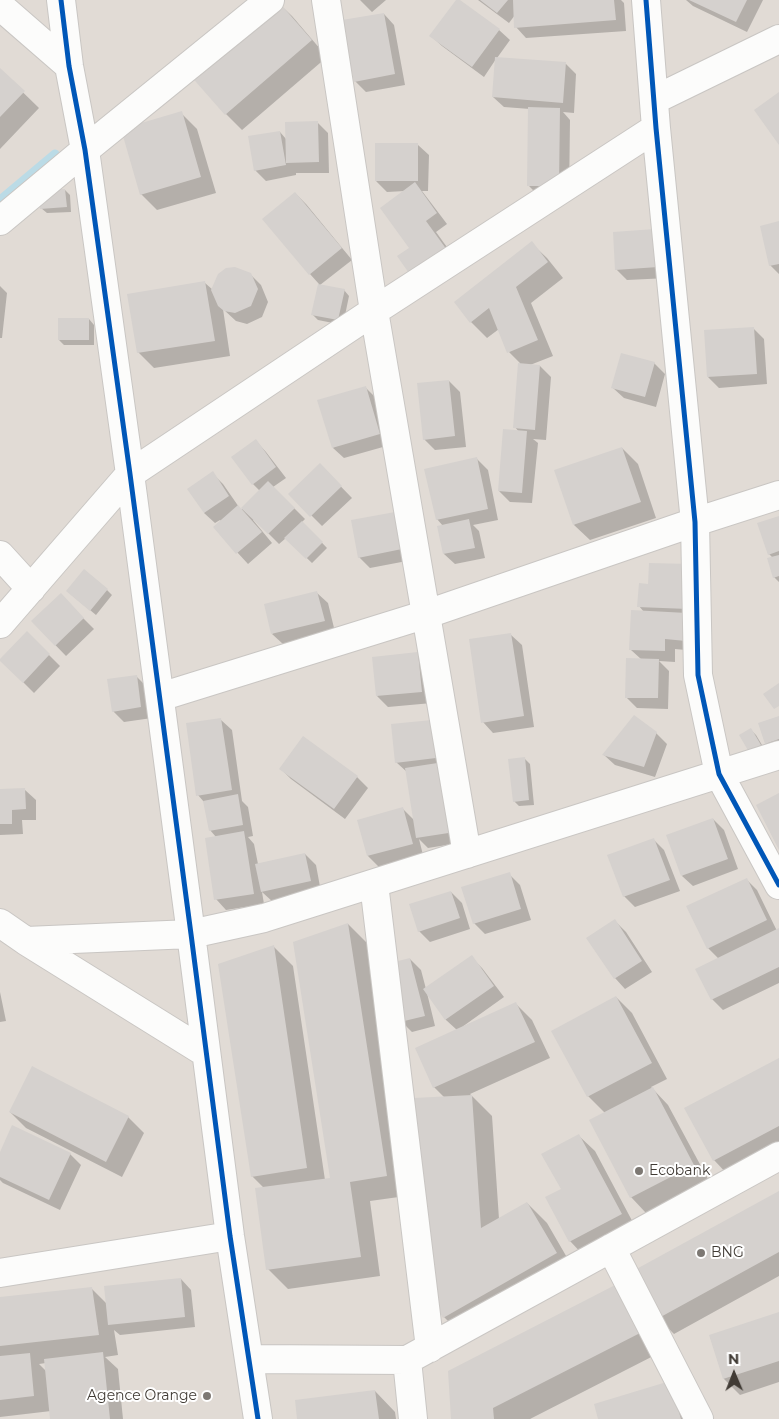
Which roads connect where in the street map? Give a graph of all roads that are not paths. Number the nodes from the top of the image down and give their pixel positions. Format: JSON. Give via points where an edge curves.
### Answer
{"nodes":[{"id":1,"x":61,"y":0,"type":"edge"},
{"id":2,"x":270,"y":0,"type":"edge"},
{"id":3,"x":326,"y":0,"type":"edge"},
{"id":4,"x":646,"y":0,"type":"edge"},
{"id":5,"x":0,"y":6,"type":"edge"},
{"id":6,"x":779,"y":39,"type":"edge"},
{"id":7,"x":69,"y":66,"type":"junction"},
{"id":8,"x":654,"y":100,"type":"junction"},
{"id":9,"x":656,"y":128,"type":"junction"},
{"id":10,"x":85,"y":150,"type":"junction"},
{"id":11,"x":0,"y":221,"type":"edge"},
{"id":12,"x":374,"y":311,"type":"junction"},
{"id":13,"x":130,"y":474,"type":"junction"},
{"id":14,"x":779,"y":495,"type":"edge"},
{"id":15,"x":695,"y":522,"type":"junction"},
{"id":16,"x":0,"y":555,"type":"edge"},
{"id":17,"x":30,"y":589,"type":"junction"},
{"id":18,"x":426,"y":614,"type":"junction"},
{"id":19,"x":0,"y":624,"type":"edge"},
{"id":20,"x":160,"y":697,"type":"junction"},
{"id":21,"x":779,"y":755,"type":"edge"},
{"id":22,"x":719,"y":774,"type":"junction"},
{"id":23,"x":467,"y":854,"type":"junction"},
{"id":24,"x":374,"y":884,"type":"junction"},
{"id":25,"x":779,"y":885,"type":"edge"},
{"id":26,"x":0,"y":923,"type":"edge"},
{"id":27,"x":191,"y":934,"type":"junction"},
{"id":28,"x":26,"y":941,"type":"junction"},
{"id":29,"x":206,"y":1053,"type":"junction"},
{"id":30,"x":779,"y":1156,"type":"edge"},
{"id":31,"x":230,"y":1236,"type":"junction"},
{"id":32,"x":611,"y":1248,"type":"junction"},
{"id":33,"x":0,"y":1273,"type":"edge"},
{"id":34,"x":418,"y":1354,"type":"junction"},
{"id":35,"x":249,"y":1359,"type":"junction"},
{"id":36,"x":258,"y":1419,"type":"edge"},
{"id":37,"x":413,"y":1419,"type":"edge"},
{"id":38,"x":699,"y":1419,"type":"edge"}],
"edges":[{"from":1,"to":7,"type":"street"},
{"from":2,"to":10,"type":"street"},
{"from":3,"to":12,"type":"street"},
{"from":4,"to":8,"type":"street"},
{"from":5,"to":7,"type":"street"},
{"from":6,"to":8,"type":"street"},
{"from":7,"to":10,"type":"street"},
{"from":8,"to":9,"type":"street"},
{"from":9,"to":12,"type":"street"},
{"from":9,"to":15,"type":"street"},
{"from":10,"to":11,"type":"street"},
{"from":10,"to":13,"type":"street"},
{"from":12,"to":13,"type":"street"},
{"from":12,"to":18,"type":"street"},
{"from":13,"to":17,"type":"street"},
{"from":13,"to":20,"type":"street"},
{"from":14,"to":15,"type":"street"},
{"from":15,"to":18,"type":"street"},
{"from":15,"to":22,"type":"street","via":[[698,675]]},
{"from":16,"to":17,"type":"street"},
{"from":17,"to":19,"type":"street"},
{"from":18,"to":20,"type":"street"},
{"from":18,"to":23,"type":"street"},
{"from":20,"to":27,"type":"street"},
{"from":21,"to":22,"type":"street"},
{"from":22,"to":23,"type":"street"},
{"from":22,"to":25,"type":"street"},
{"from":23,"to":24,"type":"street"},
{"from":24,"to":27,"type":"street","via":[[264,918]]},
{"from":24,"to":34,"type":"street"},
{"from":26,"to":28,"type":"street"},
{"from":27,"to":28,"type":"street"},
{"from":27,"to":29,"type":"street"},
{"from":28,"to":29,"type":"street"},
{"from":29,"to":31,"type":"street"},
{"from":30,"to":32,"type":"street"},
{"from":31,"to":33,"type":"street"},
{"from":31,"to":35,"type":"street"},
{"from":32,"to":34,"type":"street"},
{"from":32,"to":38,"type":"street"},
{"from":34,"to":35,"type":"street"},
{"from":34,"to":37,"type":"street"},
{"from":35,"to":36,"type":"street"}]}
